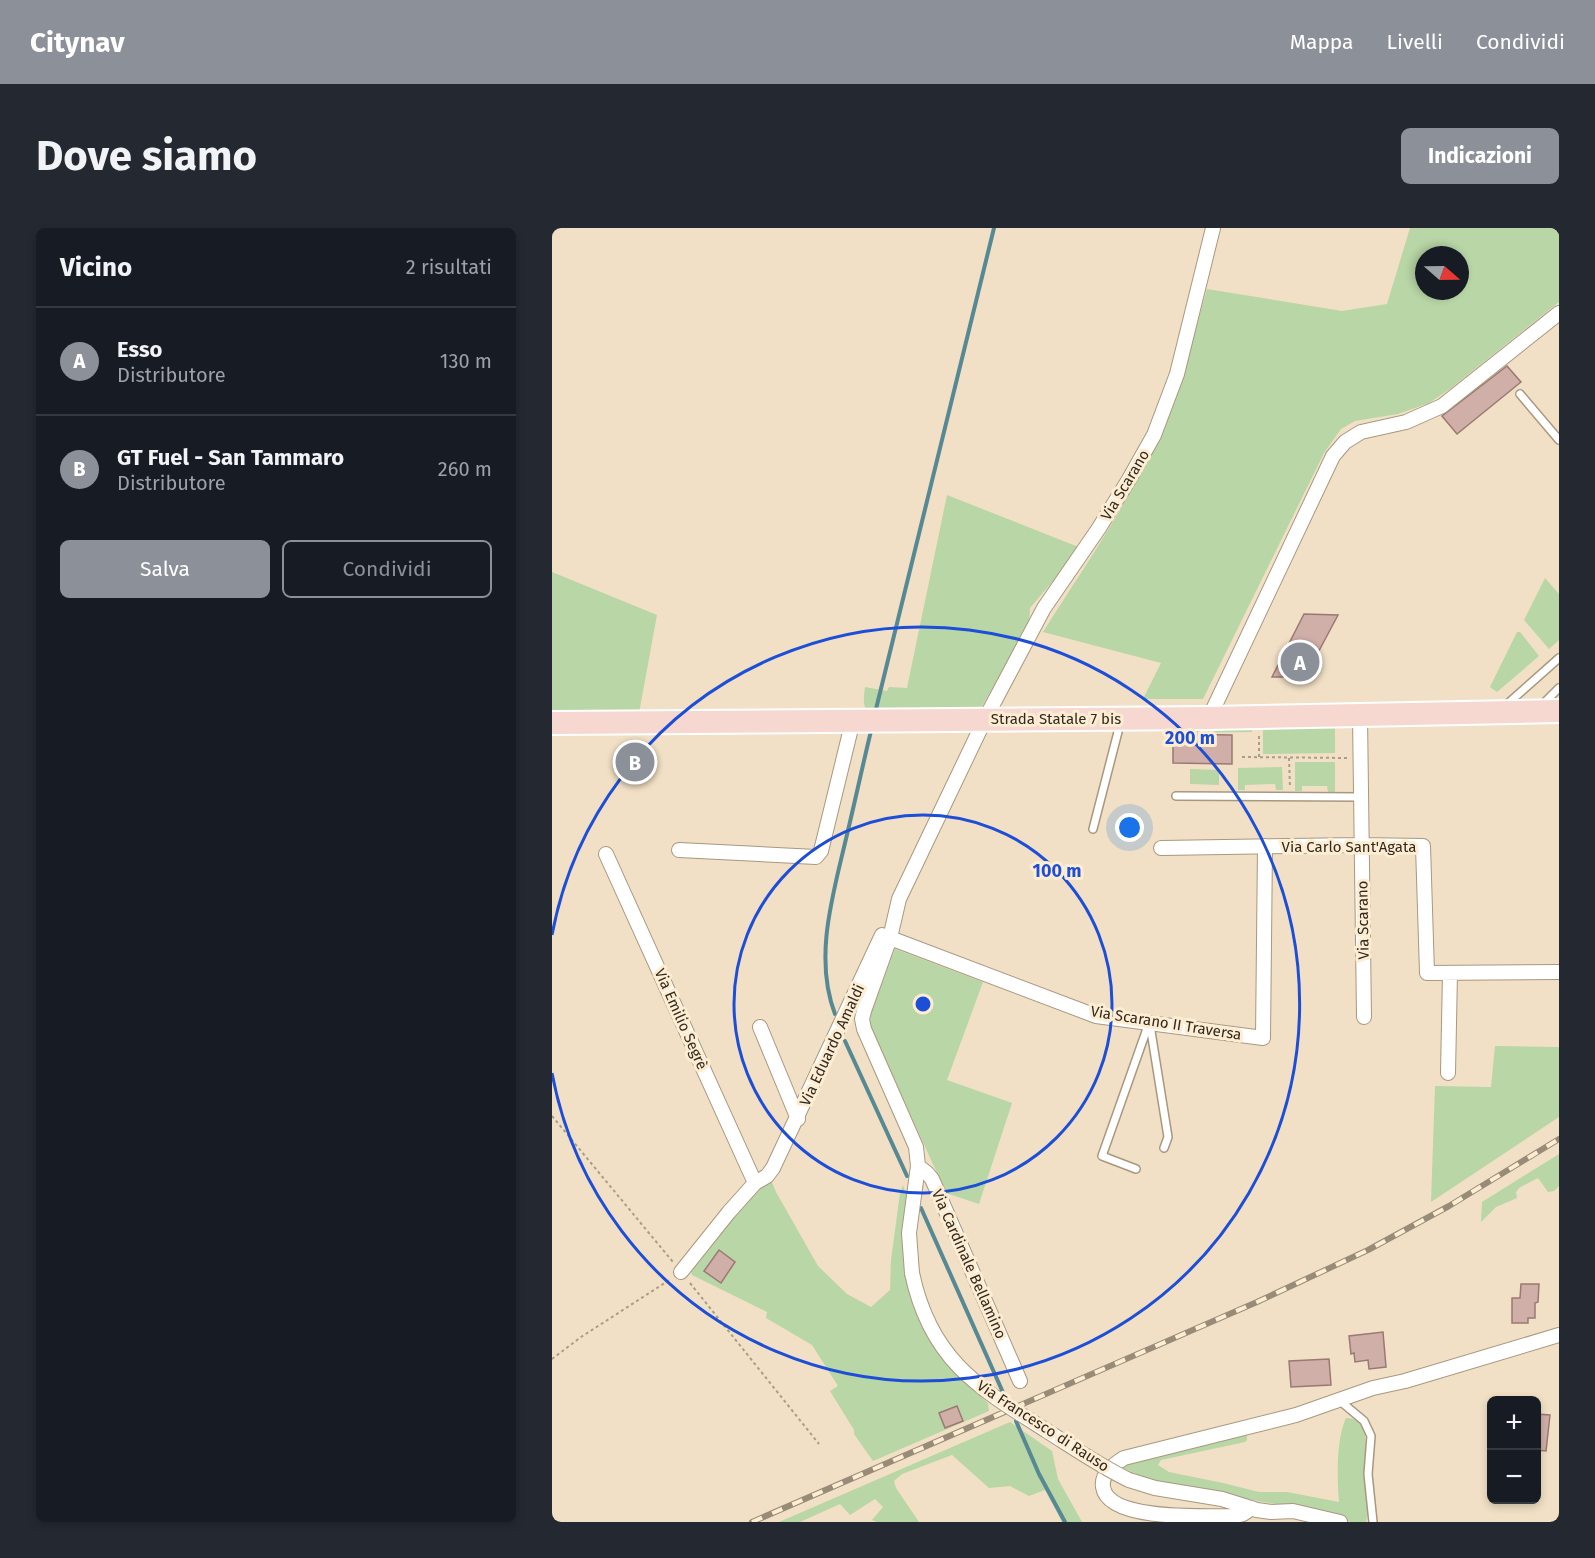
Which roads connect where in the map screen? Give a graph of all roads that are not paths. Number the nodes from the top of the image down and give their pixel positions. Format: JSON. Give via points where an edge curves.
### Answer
{"nodes":[{"id":1,"x":1213,"y":228,"type":"edge"},
{"id":2,"x":1559,"y":313,"type":"edge"},
{"id":3,"x":1520,"y":394,"type":"dead end"},
{"id":4,"x":1559,"y":440,"type":"edge"},
{"id":5,"x":1559,"y":658,"type":"edge"},
{"id":6,"x":1559,"y":688,"type":"edge"},
{"id":7,"x":1559,"y":711,"type":"edge"},
{"id":8,"x":1535,"y":712,"type":"junction"},
{"id":9,"x":1498,"y":713,"type":"junction"},
{"id":10,"x":1360,"y":716,"type":"junction"},
{"id":11,"x":1121,"y":718,"type":"junction"},
{"id":12,"x":1209,"y":718,"type":"junction"},
{"id":13,"x":985,"y":719,"type":"junction"},
{"id":14,"x":852,"y":720,"type":"junction"},
{"id":15,"x":552,"y":723,"type":"edge"},
{"id":16,"x":1176,"y":796,"type":"dead end"},
{"id":17,"x":1361,"y":797,"type":"junction"},
{"id":18,"x":1092,"y":829,"type":"dead end"},
{"id":19,"x":1361,"y":845,"type":"junction"},
{"id":20,"x":1265,"y":846,"type":"junction"},
{"id":21,"x":1161,"y":848,"type":"dead end"},
{"id":22,"x":679,"y":850,"type":"dead end"},
{"id":23,"x":606,"y":854,"type":"dead end"},
{"id":24,"x":899,"y":899,"type":"junction"},
{"id":25,"x":890,"y":938,"type":"junction"},
{"id":26,"x":1559,"y":972,"type":"edge"},
{"id":27,"x":1450,"y":973,"type":"junction"},
{"id":28,"x":1364,"y":1017,"type":"dead end"},
{"id":29,"x":1149,"y":1023,"type":"junction"},
{"id":30,"x":760,"y":1027,"type":"dead end"},
{"id":31,"x":1448,"y":1073,"type":"dead end"},
{"id":32,"x":798,"y":1119,"type":"junction"},
{"id":33,"x":1164,"y":1148,"type":"dead end"},
{"id":34,"x":918,"y":1166,"type":"junction"},
{"id":35,"x":1136,"y":1169,"type":"dead end"},
{"id":36,"x":755,"y":1183,"type":"junction"},
{"id":37,"x":681,"y":1272,"type":"road end"},
{"id":38,"x":1559,"y":1335,"type":"edge"},
{"id":39,"x":1020,"y":1381,"type":"dead end"},
{"id":40,"x":1339,"y":1400,"type":"junction"},
{"id":41,"x":1252,"y":1508,"type":"junction"},
{"id":42,"x":1340,"y":1522,"type":"edge"},
{"id":43,"x":1373,"y":1522,"type":"edge"}],
"edges":[{"from":1,"to":13,"type":"street","name":"Via Scarano","via":[[1177,374],[1154,435],[1099,528],[1044,608]]},
{"from":2,"to":12,"type":"street","via":[[1442,406],[1406,422],[1361,432],[1345,442],[1333,456]]},
{"from":3,"to":4,"type":"lane"},
{"from":5,"to":9,"type":"lane"},
{"from":6,"to":8,"type":"lane"},
{"from":7,"to":8,"type":"main road","name":"Strada Statale 7 bis"},
{"from":8,"to":9,"type":"main road","name":"Strada Statale 7 bis"},
{"from":9,"to":10,"type":"main road","name":"Strada Statale 7 bis"},
{"from":10,"to":12,"type":"main road","name":"Strada Statale 7 bis"},
{"from":10,"to":17,"type":"street","name":"Via Scarano"},
{"from":11,"to":12,"type":"main road","name":"Strada Statale 7 bis"},
{"from":11,"to":13,"type":"main road","name":"Strada Statale 7 bis"},
{"from":11,"to":18,"type":"lane"},
{"from":13,"to":14,"type":"main road","name":"Strada Statale 7 bis"},
{"from":13,"to":24,"type":"street","name":"Via Cardinale Bellamino"},
{"from":14,"to":15,"type":"main road","name":"Strada Statale 7 bis"},
{"from":14,"to":22,"type":"street","via":[[821,851],[816,857]]},
{"from":16,"to":17,"type":"lane"},
{"from":17,"to":19,"type":"street","name":"Via Scarano"},
{"from":19,"to":20,"type":"street","name":"Via Carlo Sant'Agata"},
{"from":19,"to":27,"type":"street","name":"Via Carlo Sant'Agata","via":[[1423,846],[1427,973]]},
{"from":19,"to":28,"type":"street","name":"Via Scarano"},
{"from":20,"to":21,"type":"street","name":"Via Carlo Sant'Agata"},
{"from":20,"to":29,"type":"street","name":"Via Scarano II Traversa","via":[[1263,1038]]},
{"from":23,"to":36,"type":"street","name":"Via Emilio Segrè"},
{"from":24,"to":25,"type":"street","name":"Via Cardinale Bellamino"},
{"from":24,"to":32,"type":"street","name":"Via Eduardo Amaldi"},
{"from":25,"to":29,"type":"street","name":"Via Scarano II Traversa","via":[[1096,1016]]},
{"from":25,"to":34,"type":"street","name":"Via Cardinale Bellamino","via":[[862,1019],[912,1137]]},
{"from":26,"to":27,"type":"street","name":"Via Carlo Sant'Agata"},
{"from":27,"to":31,"type":"street"},
{"from":29,"to":33,"type":"lane","via":[[1168,1137]]},
{"from":29,"to":35,"type":"lane","via":[[1102,1156]]},
{"from":30,"to":32,"type":"street"},
{"from":32,"to":36,"type":"street","name":"Via Eduardo Amaldi","via":[[773,1168]]},
{"from":34,"to":39,"type":"street","name":"Via Cardinale Bellamino","via":[[932,1179]]},
{"from":34,"to":41,"type":"street","name":"Via Francesco di Rauso","bridge":true,"via":[[909,1233],[916,1292],[945,1352],[968,1376],[989,1394],[1130,1480]]},
{"from":36,"to":37,"type":"street","name":"Via Eduardo Amaldi"},
{"from":38,"to":40,"type":"street"},
{"from":40,"to":41,"type":"street","via":[[1296,1415],[1124,1458],[1104,1476],[1102,1484],[1109,1501],[1117,1506],[1158,1515],[1236,1516]]},
{"from":40,"to":43,"type":"lane","via":[[1364,1421],[1371,1436],[1368,1474]]},
{"from":41,"to":42,"type":"street","name":"Via Francesco di Rauso","via":[[1293,1511]]}]}
